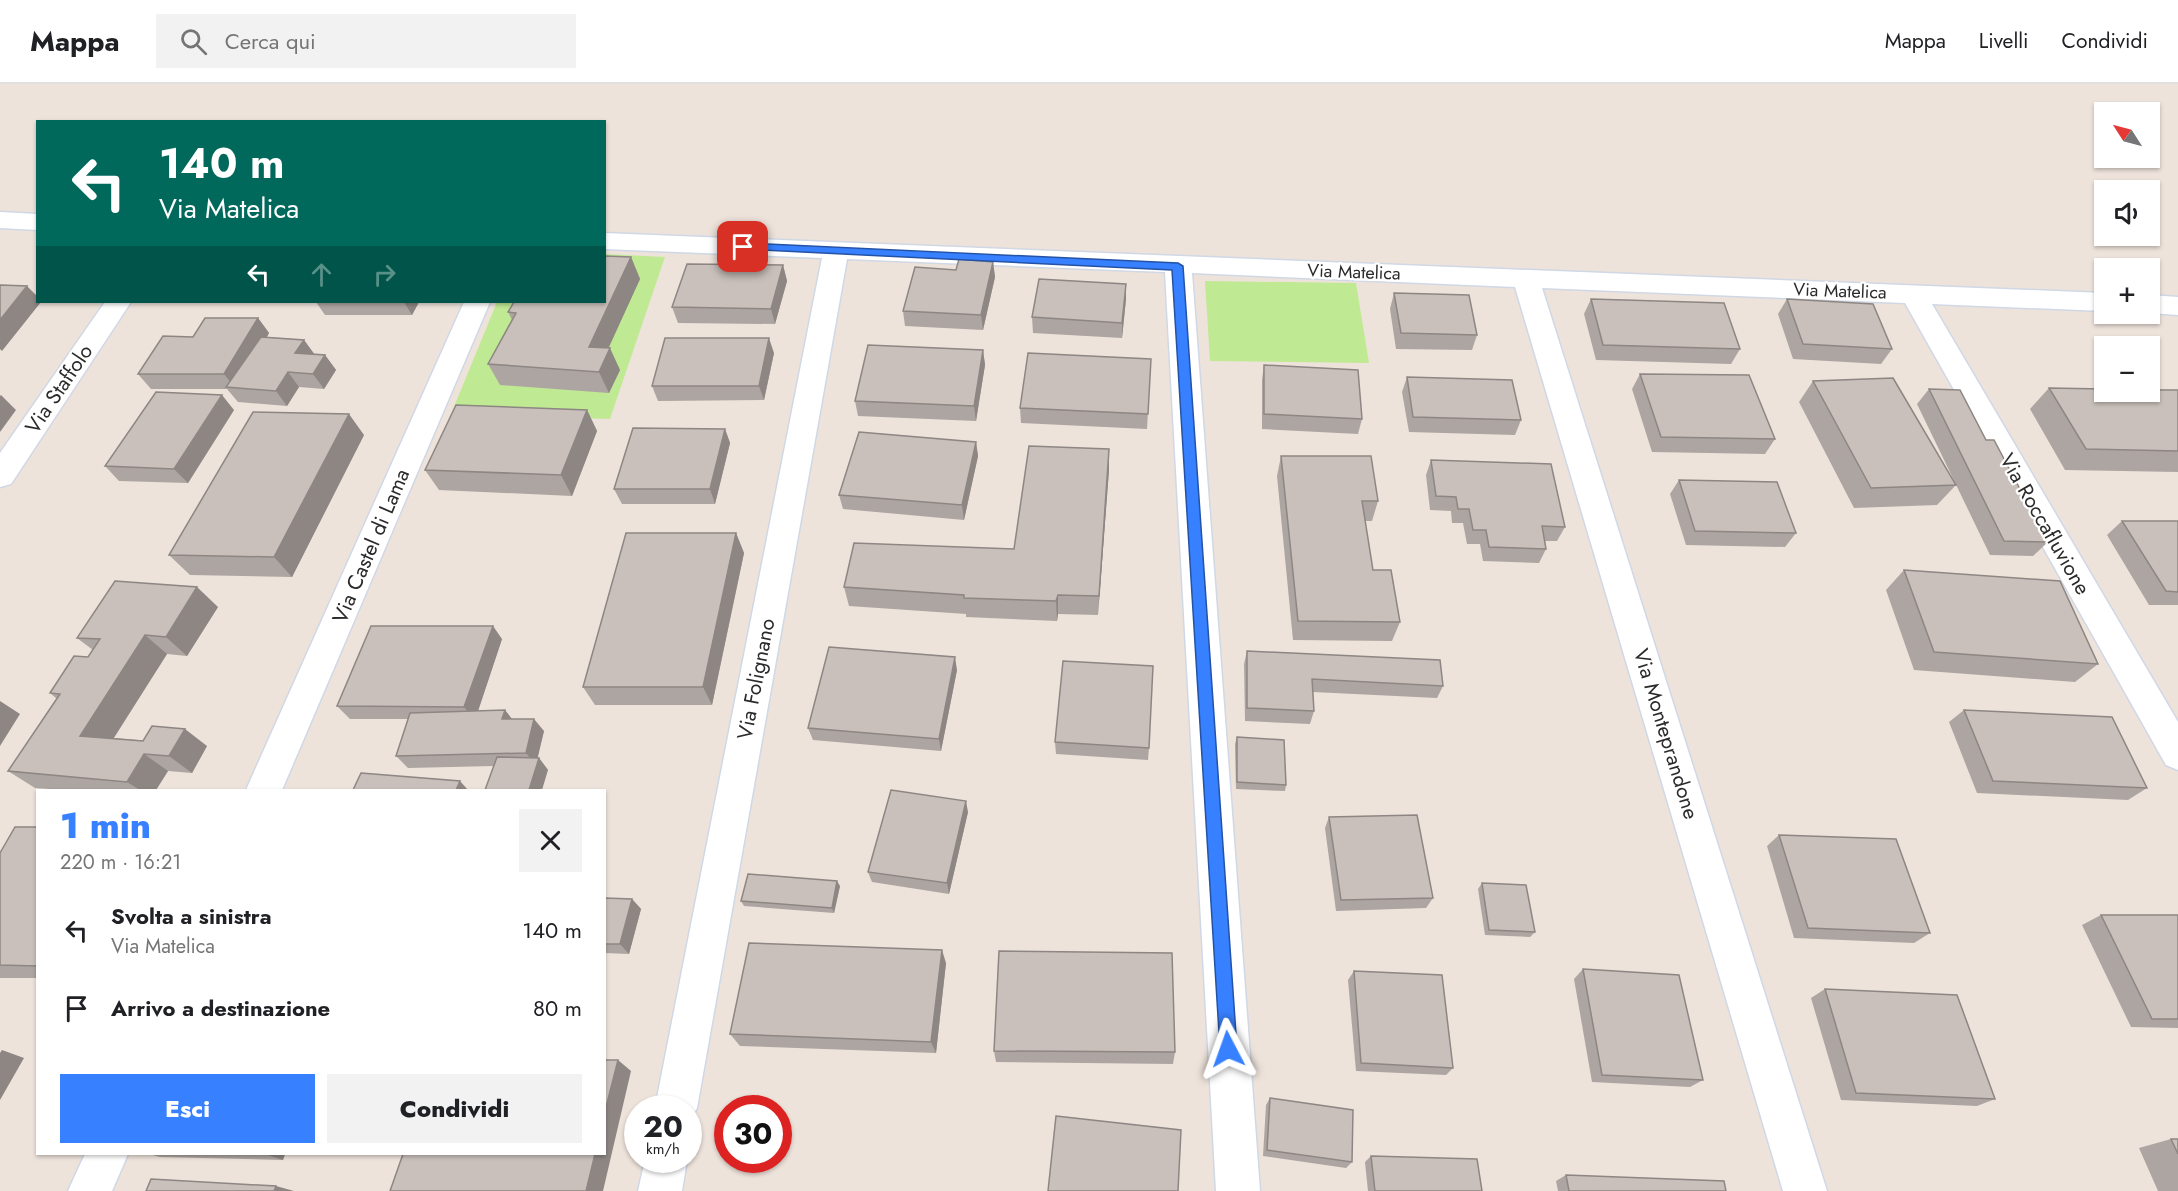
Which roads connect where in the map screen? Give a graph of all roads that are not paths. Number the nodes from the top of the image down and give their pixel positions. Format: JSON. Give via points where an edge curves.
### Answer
{"nodes":[{"id":1,"x":0,"y":220,"type":"edge"},
{"id":2,"x":36,"y":222,"type":"edge"},
{"id":3,"x":606,"y":241,"type":"edge"},
{"id":4,"x":836,"y":250,"type":"junction"},
{"id":5,"x":1178,"y":266,"type":"junction"},
{"id":6,"x":1526,"y":278,"type":"junction"},
{"id":7,"x":1913,"y":294,"type":"junction"},
{"id":8,"x":2094,"y":302,"type":"edge"},
{"id":9,"x":117,"y":303,"type":"edge"},
{"id":10,"x":477,"y":303,"type":"edge"},
{"id":11,"x":2160,"y":305,"type":"edge"},
{"id":12,"x":2178,"y":306,"type":"edge"},
{"id":13,"x":0,"y":476,"type":"edge"},
{"id":14,"x":2178,"y":754,"type":"edge"},
{"id":15,"x":264,"y":789,"type":"edge"},
{"id":16,"x":678,"y":1095,"type":"edge"},
{"id":17,"x":107,"y":1155,"type":"edge"},
{"id":18,"x":663,"y":1173,"type":"edge"},
{"id":19,"x":90,"y":1191,"type":"edge"},
{"id":20,"x":660,"y":1191,"type":"edge"},
{"id":21,"x":1238,"y":1191,"type":"edge"},
{"id":22,"x":1806,"y":1191,"type":"edge"}],
"edges":[{"from":1,"to":2,"type":"street"},
{"from":3,"to":4,"type":"street","name":"Via Matelica"},
{"from":4,"to":5,"type":"street","name":"Via Matelica"},
{"from":4,"to":16,"type":"street","name":"Via Folignano"},
{"from":5,"to":6,"type":"street","name":"Via Matelica"},
{"from":5,"to":21,"type":"street"},
{"from":6,"to":7,"type":"street","name":"Via Matelica"},
{"from":6,"to":22,"type":"street","name":"Via Monteprandone"},
{"from":7,"to":8,"type":"street","name":"Via Matelica"},
{"from":7,"to":14,"type":"street","name":"Via Roccafluvione"},
{"from":9,"to":13,"type":"street","name":"Via Staffolo"},
{"from":10,"to":15,"type":"street","name":"Via Castel di Lama"},
{"from":11,"to":12,"type":"street"},
{"from":17,"to":19,"type":"street"},
{"from":18,"to":20,"type":"street"}]}
